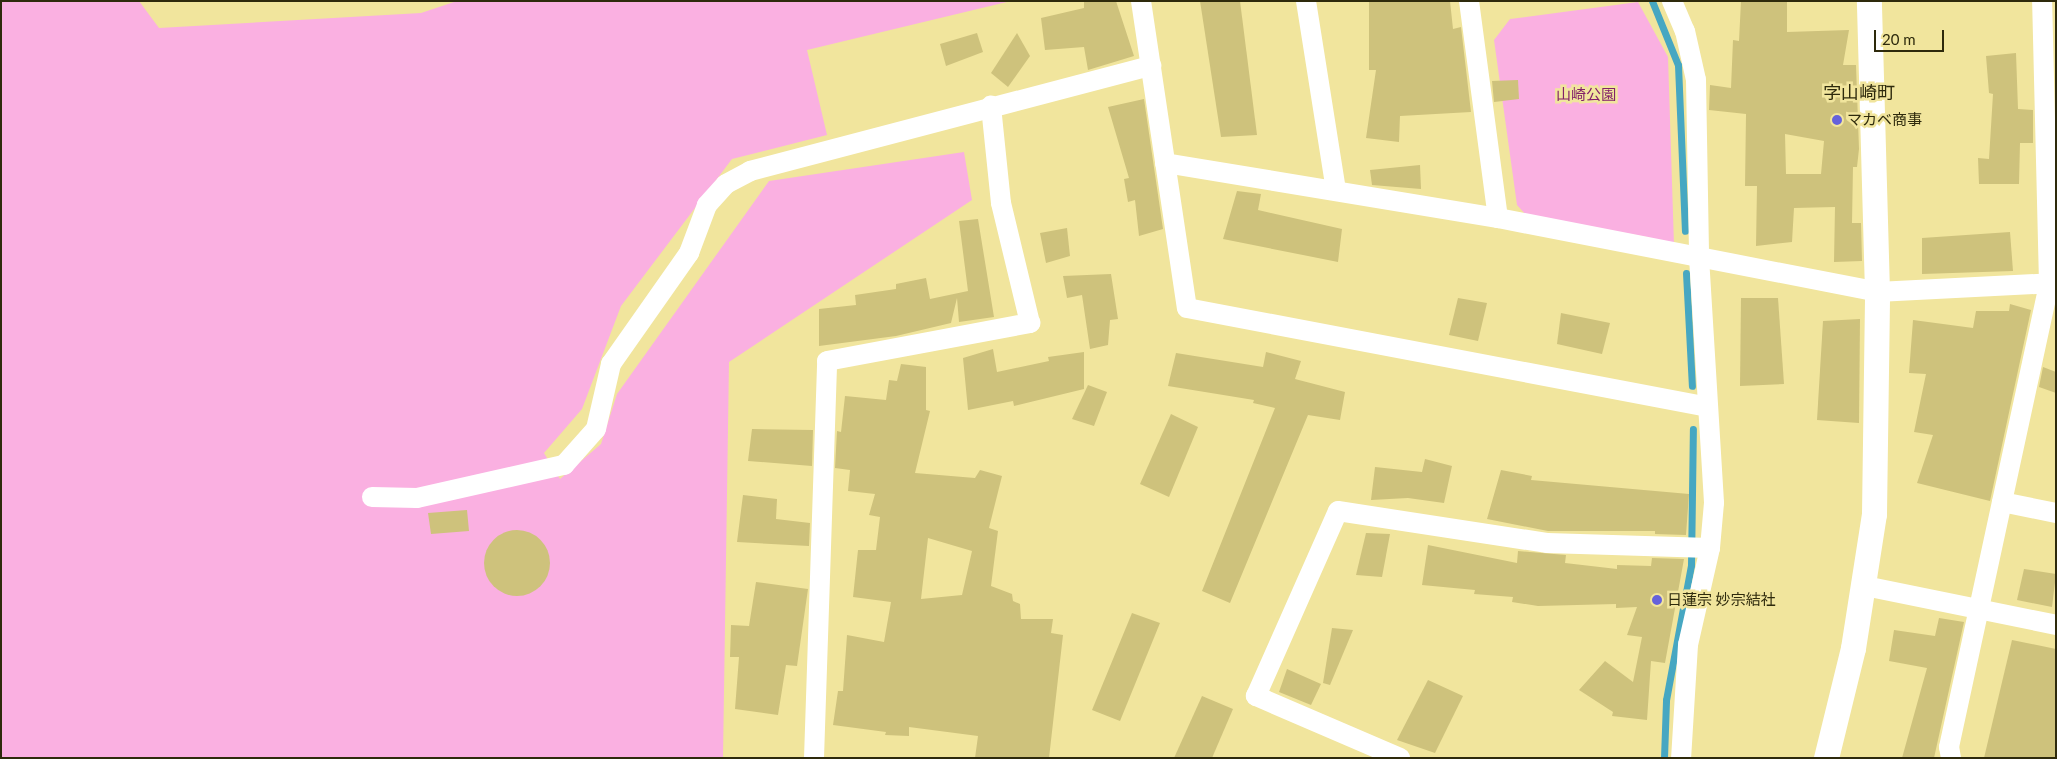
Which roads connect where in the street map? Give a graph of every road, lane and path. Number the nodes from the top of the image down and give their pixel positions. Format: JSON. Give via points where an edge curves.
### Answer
{"nodes":[{"id":1,"x":1141,"y":1,"type":"edge"},
{"id":2,"x":1306,"y":1,"type":"edge"},
{"id":3,"x":1469,"y":1,"type":"edge"},
{"id":4,"x":1672,"y":1,"type":"edge"},
{"id":5,"x":1869,"y":1,"type":"edge"},
{"id":6,"x":2042,"y":1,"type":"edge"},
{"id":7,"x":1151,"y":66,"type":"junction"},
{"id":8,"x":991,"y":106,"type":"junction"},
{"id":9,"x":1165,"y":163,"type":"junction"},
{"id":10,"x":2052,"y":187,"type":"edge"},
{"id":11,"x":1336,"y":191,"type":"junction"},
{"id":12,"x":1498,"y":218,"type":"junction"},
{"id":13,"x":1699,"y":257,"type":"junction"},
{"id":14,"x":2052,"y":283,"type":"edge"},
{"id":15,"x":1878,"y":292,"type":"junction"},
{"id":16,"x":1708,"y":407,"type":"junction"},
{"id":17,"x":372,"y":497,"type":"dead end"},
{"id":18,"x":2002,"y":502,"type":"junction"},
{"id":19,"x":2056,"y":513,"type":"edge"},
{"id":20,"x":1698,"y":547,"type":"junction"},
{"id":21,"x":1865,"y":586,"type":"junction"},
{"id":22,"x":1981,"y":609,"type":"junction"},
{"id":23,"x":2056,"y":625,"type":"edge"},
{"id":24,"x":814,"y":758,"type":"edge"},
{"id":25,"x":1400,"y":758,"type":"edge"},
{"id":26,"x":1681,"y":758,"type":"edge"},
{"id":27,"x":1826,"y":758,"type":"edge"},
{"id":28,"x":1951,"y":758,"type":"edge"}],
"edges":[{"from":1,"to":7,"type":"street"},
{"from":2,"to":11,"type":"street"},
{"from":3,"to":12,"type":"street"},
{"from":4,"to":13,"type":"street","via":[[1685,31],[1696,80]]},
{"from":5,"to":15,"type":"street"},
{"from":6,"to":10,"type":"street"},
{"from":7,"to":8,"type":"street"},
{"from":7,"to":9,"type":"street"},
{"from":8,"to":17,"type":"street","via":[[750,171],[726,184],[707,205],[689,253],[611,364],[596,429],[564,465],[418,498]]},
{"from":8,"to":24,"type":"street","via":[[1001,203],[1030,323],[828,361]]},
{"from":9,"to":11,"type":"street"},
{"from":9,"to":16,"type":"street","via":[[1187,308]]},
{"from":10,"to":14,"type":"street"},
{"from":11,"to":12,"type":"street"},
{"from":12,"to":13,"type":"street"},
{"from":13,"to":15,"type":"street"},
{"from":13,"to":16,"type":"street"},
{"from":14,"to":15,"type":"street"},
{"from":14,"to":18,"type":"street"},
{"from":15,"to":21,"type":"street","via":[[1874,514]]},
{"from":16,"to":20,"type":"street","via":[[1714,503]]},
{"from":18,"to":19,"type":"street"},
{"from":18,"to":22,"type":"street"},
{"from":20,"to":25,"type":"street","via":[[1547,543],[1338,511],[1256,696]]},
{"from":20,"to":26,"type":"street"},
{"from":21,"to":22,"type":"street"},
{"from":21,"to":27,"type":"street"},
{"from":22,"to":23,"type":"street"},
{"from":22,"to":28,"type":"street","via":[[1949,747]]}]}
